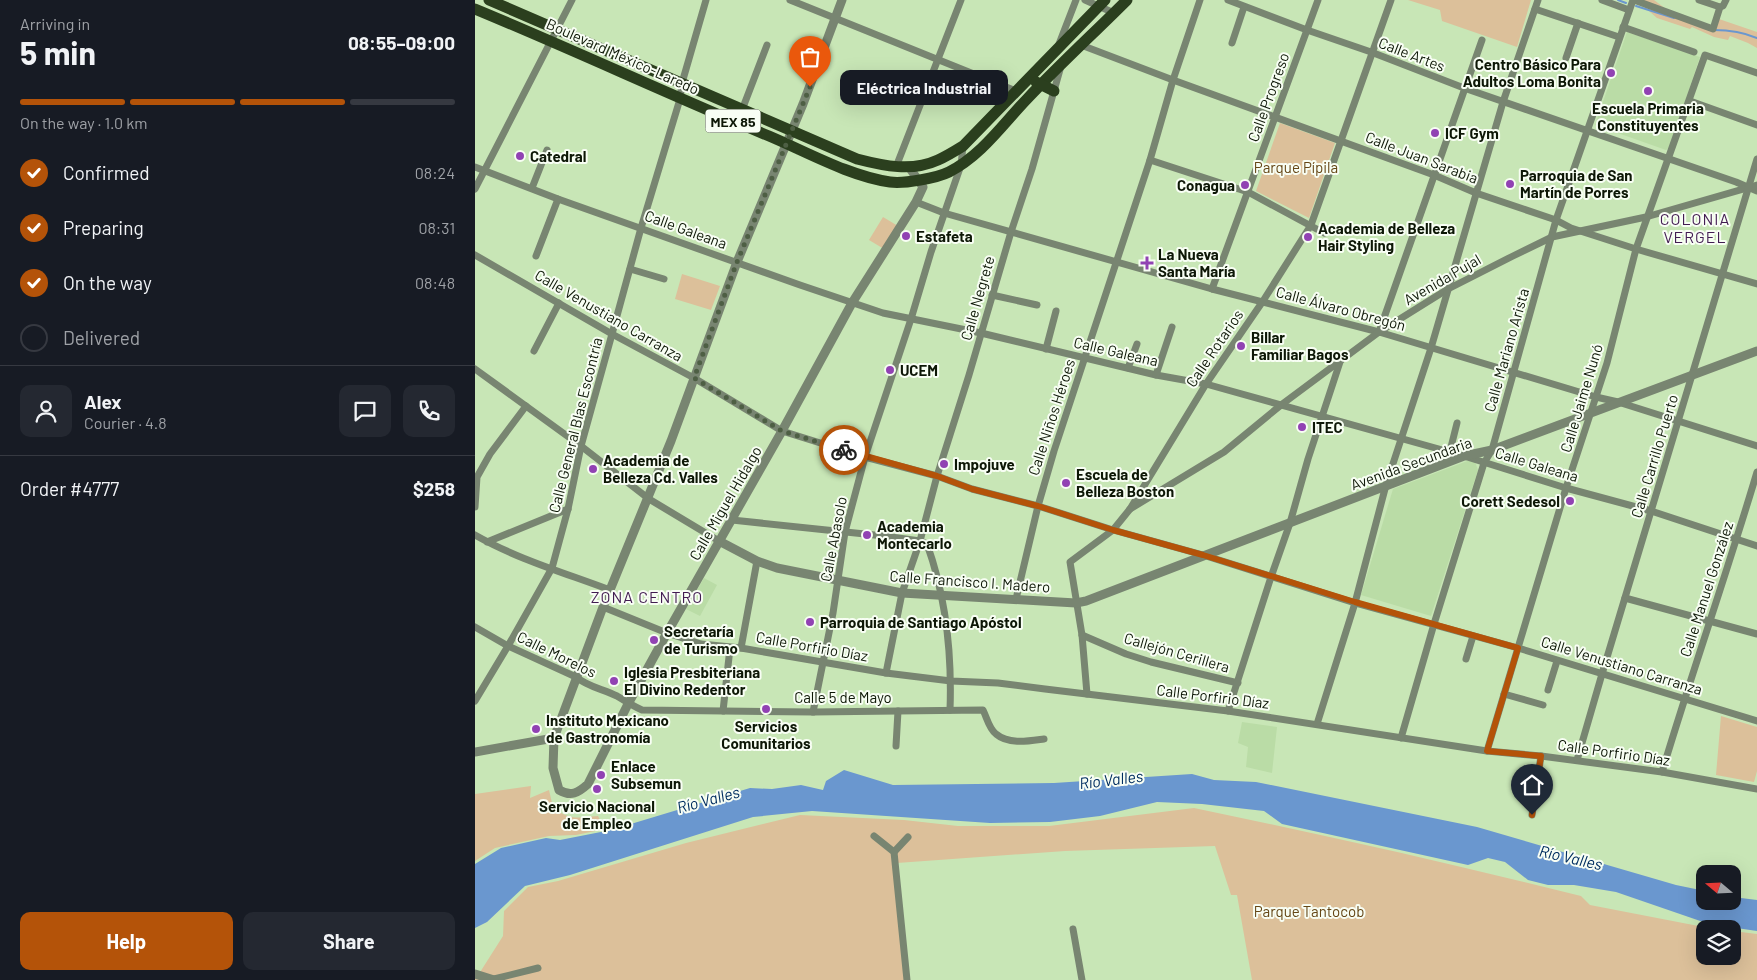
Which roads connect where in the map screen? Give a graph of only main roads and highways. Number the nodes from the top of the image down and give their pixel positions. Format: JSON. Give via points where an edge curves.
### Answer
{"nodes":[{"id":1,"x":489,"y":0,"type":"edge"},
{"id":2,"x":1127,"y":0,"type":"edge"},
{"id":3,"x":1102,"y":3,"type":"edge"},
{"id":4,"x":475,"y":8,"type":"edge"},
{"id":5,"x":554,"y":35,"type":"junction"},
{"id":6,"x":1028,"y":79,"type":"junction"},
{"id":7,"x":1042,"y":84,"type":"junction"},
{"id":8,"x":1054,"y":91,"type":"road end"}],
"edges":[{"from":1,"to":5,"type":"main road","name":"Boulevard México-Laredo","number":"MEX 85"},
{"from":2,"to":7,"type":"main road","name":"Boulevard México-Laredo","number":"MEX 85"},
{"from":3,"to":6,"type":"main road","name":"Boulevard México-Laredo","number":"MEX 85"},
{"from":4,"to":5,"type":"main road","name":"Boulevard México-Laredo","number":"MEX 85"},
{"from":5,"to":6,"type":"main road","name":"Boulevard México-Laredo","number":"MEX 85","via":[[682,83],[857,159],[896,166],[919,166],[963,146]]},
{"from":5,"to":7,"type":"main road","name":"Boulevard México-Laredo","number":"MEX 85","via":[[680,99],[843,168],[893,183],[948,173],[961,165],[978,152]]},
{"from":6,"to":7,"type":"main road"},
{"from":7,"to":8,"type":"main road"}]}
